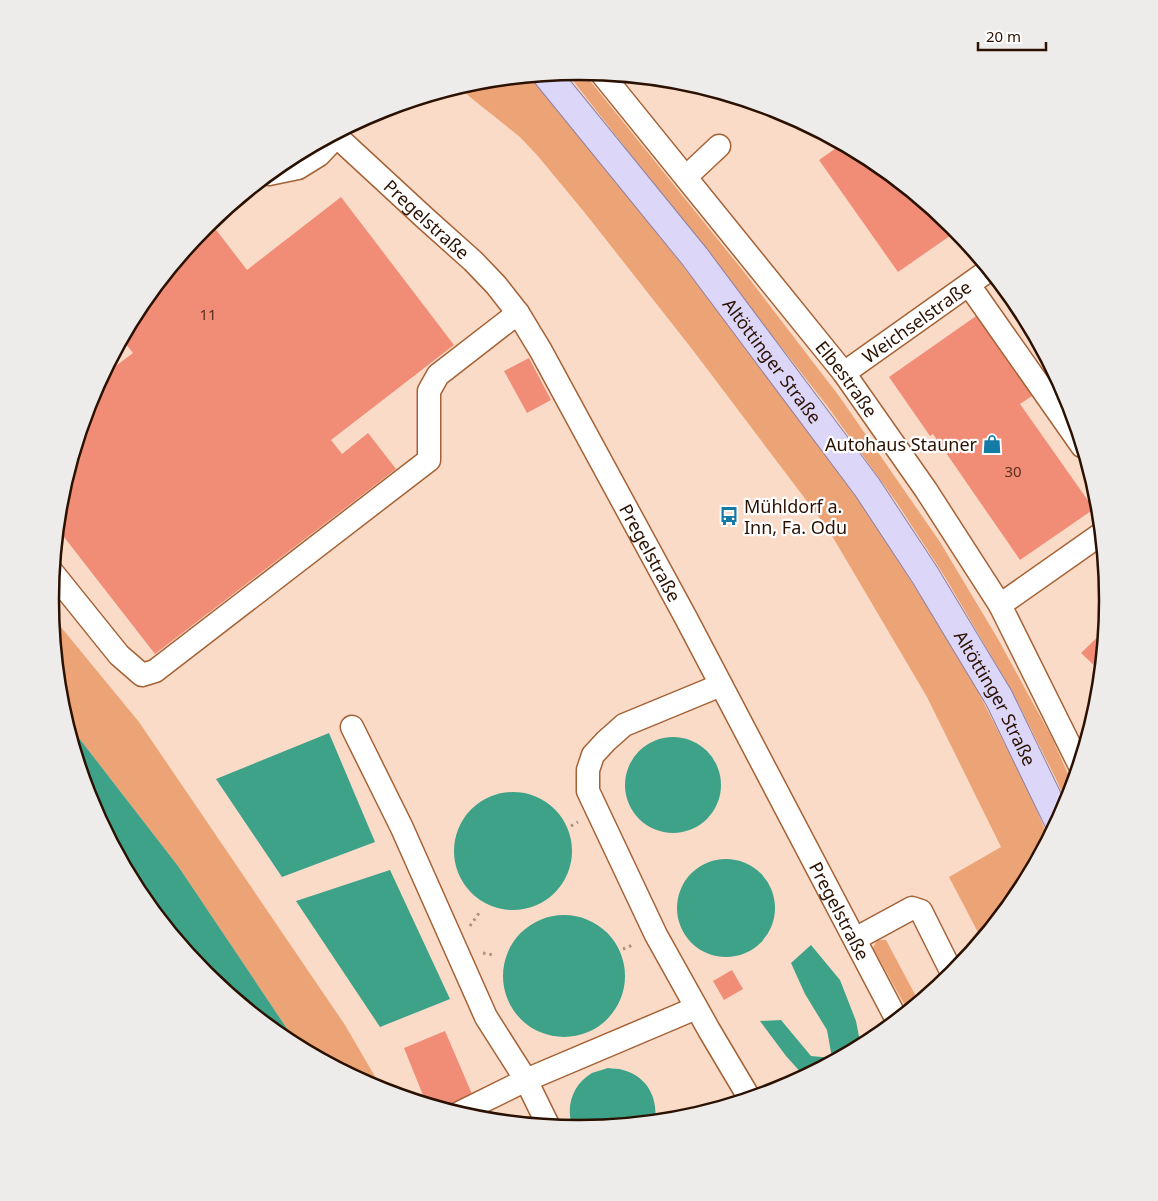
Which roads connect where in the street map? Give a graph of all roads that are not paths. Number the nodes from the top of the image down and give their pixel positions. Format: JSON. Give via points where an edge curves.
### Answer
{"nodes":[{"id":1,"x":552,"y":81,"type":"edge"},
{"id":2,"x":608,"y":81,"type":"edge"},
{"id":3,"x":339,"y":139,"type":"edge"},
{"id":4,"x":326,"y":146,"type":"edge"},
{"id":5,"x":719,"y":146,"type":"dead end"},
{"id":6,"x":287,"y":170,"type":"edge"},
{"id":7,"x":686,"y":177,"type":"junction"},
{"id":8,"x":984,"y":274,"type":"edge"},
{"id":9,"x":969,"y":285,"type":"junction"},
{"id":10,"x":518,"y":313,"type":"junction"},
{"id":11,"x":844,"y":373,"type":"junction"},
{"id":12,"x":1071,"y":430,"type":"edge"},
{"id":13,"x":1096,"y":539,"type":"edge"},
{"id":14,"x":60,"y":581,"type":"edge"},
{"id":15,"x":1000,"y":605,"type":"junction"},
{"id":16,"x":721,"y":685,"type":"junction"},
{"id":17,"x":352,"y":727,"type":"dead end"},
{"id":18,"x":1076,"y":756,"type":"edge"},
{"id":19,"x":1054,"y":812,"type":"edge"},
{"id":20,"x":855,"y":939,"type":"junction"},
{"id":21,"x":949,"y":966,"type":"edge"},
{"id":22,"x":696,"y":1008,"type":"junction"},
{"id":23,"x":894,"y":1014,"type":"edge"},
{"id":24,"x":526,"y":1080,"type":"junction"},
{"id":25,"x":746,"y":1093,"type":"edge"},
{"id":26,"x":468,"y":1109,"type":"edge"},
{"id":27,"x":546,"y":1120,"type":"edge"}],
"edges":[{"from":1,"to":19,"type":"main road","name":"Altöttinger Straße","via":[[695,256],[867,487],[999,698]]},
{"from":2,"to":7,"type":"street","name":"Elbestraße"},
{"from":3,"to":10,"type":"street","name":"Pregelstraße","via":[[474,261]]},
{"from":4,"to":6,"type":"street","via":[[319,155],[298,168]]},
{"from":5,"to":7,"type":"street"},
{"from":7,"to":11,"type":"street","name":"Elbestraße"},
{"from":8,"to":9,"type":"street","name":"Weichselstraße"},
{"from":9,"to":11,"type":"street","name":"Weichselstraße"},
{"from":9,"to":12,"type":"street"},
{"from":10,"to":14,"type":"street","via":[[438,375],[429,391],[429,460],[155,671],[142,675],[119,655]]},
{"from":10,"to":16,"type":"street","name":"Pregelstraße","via":[[542,351]]},
{"from":11,"to":15,"type":"street","name":"Elbestraße","via":[[926,490]]},
{"from":13,"to":15,"type":"street"},
{"from":15,"to":18,"type":"street","name":"Elbestraße"},
{"from":16,"to":20,"type":"street","name":"Pregelstraße"},
{"from":16,"to":22,"type":"street","via":[[624,725],[593,755],[588,770],[588,791],[656,935]]},
{"from":17,"to":24,"type":"street","via":[[402,828],[486,1017]]},
{"from":20,"to":21,"type":"street","via":[[912,908],[921,911]]},
{"from":20,"to":23,"type":"street","name":"Pregelstraße"},
{"from":22,"to":24,"type":"street"},
{"from":22,"to":25,"type":"street"},
{"from":24,"to":26,"type":"street"},
{"from":24,"to":27,"type":"street"}]}
